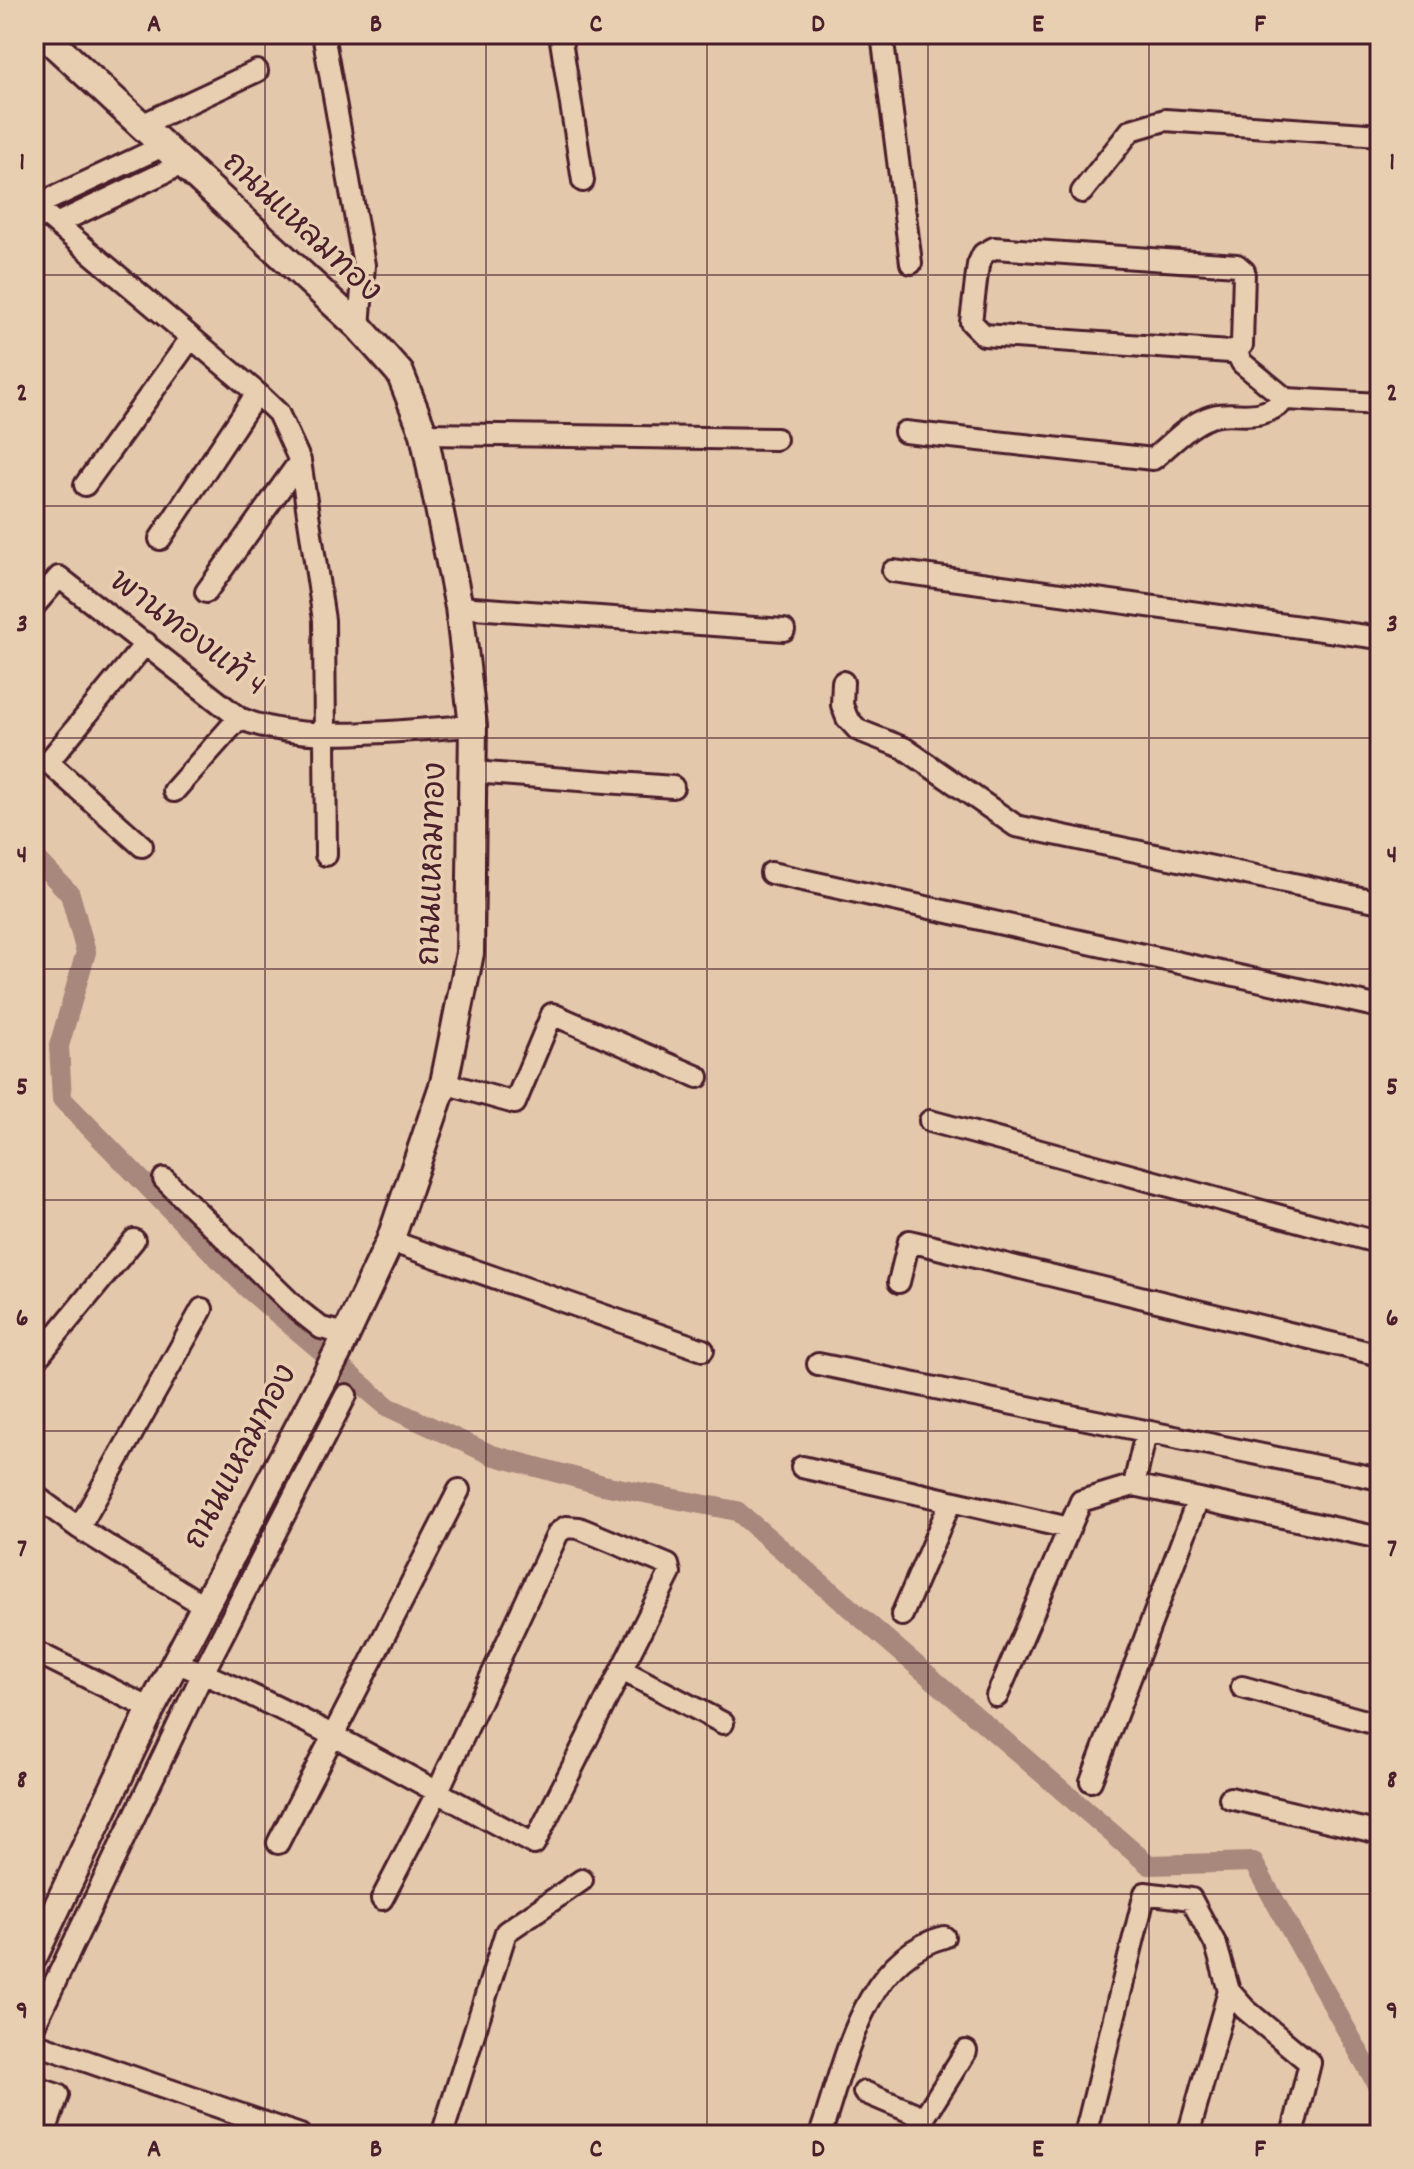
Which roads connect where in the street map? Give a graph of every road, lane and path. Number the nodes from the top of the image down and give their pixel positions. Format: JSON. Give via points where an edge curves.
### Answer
{"nodes":[{"id":1,"x":43,"y":34,"type":"edge"},
{"id":2,"x":323,"y":34,"type":"edge"},
{"id":3,"x":560,"y":34,"type":"edge"},
{"id":4,"x":882,"y":34,"type":"edge"},
{"id":5,"x":257,"y":71,"type":"dead end"},
{"id":6,"x":139,"y":126,"type":"junction"},
{"id":7,"x":1380,"y":135,"type":"edge"},
{"id":8,"x":161,"y":147,"type":"junction"},
{"id":9,"x":180,"y":165,"type":"junction"},
{"id":10,"x":583,"y":181,"type":"dead end"},
{"id":11,"x":1082,"y":192,"type":"dead end"},
{"id":12,"x":34,"y":206,"type":"edge"},
{"id":13,"x":56,"y":224,"type":"junction"},
{"id":14,"x":911,"y":263,"type":"dead end"},
{"id":15,"x":359,"y":327,"type":"junction"},
{"id":16,"x":191,"y":338,"type":"junction"},
{"id":17,"x":1236,"y":351,"type":"junction"},
{"id":18,"x":257,"y":393,"type":"junction"},
{"id":19,"x":1286,"y":399,"type":"junction"},
{"id":20,"x":1380,"y":404,"type":"edge"},
{"id":21,"x":905,"y":432,"type":"dead end"},
{"id":22,"x":424,"y":434,"type":"junction"},
{"id":23,"x":776,"y":439,"type":"dead end"},
{"id":24,"x":300,"y":461,"type":"junction"},
{"id":25,"x":85,"y":485,"type":"dead end"},
{"id":26,"x":160,"y":539,"type":"dead end"},
{"id":27,"x":893,"y":571,"type":"dead end"},
{"id":28,"x":206,"y":592,"type":"dead end"},
{"id":29,"x":34,"y":606,"type":"edge"},
{"id":30,"x":459,"y":607,"type":"junction"},
{"id":31,"x":784,"y":630,"type":"dead end"},
{"id":32,"x":1380,"y":638,"type":"edge"},
{"id":33,"x":146,"y":643,"type":"junction"},
{"id":34,"x":843,"y":682,"type":"dead end"},
{"id":35,"x":239,"y":718,"type":"junction"},
{"id":36,"x":473,"y":726,"type":"junction"},
{"id":37,"x":326,"y":732,"type":"junction"},
{"id":38,"x":473,"y":772,"type":"junction"},
{"id":39,"x":673,"y":787,"type":"dead end"},
{"id":40,"x":174,"y":791,"type":"dead end"},
{"id":41,"x":142,"y":846,"type":"dead end"},
{"id":42,"x":326,"y":855,"type":"dead end"},
{"id":43,"x":771,"y":873,"type":"dead end"},
{"id":44,"x":1380,"y":902,"type":"edge"},
{"id":45,"x":1380,"y":1007,"type":"edge"},
{"id":46,"x":698,"y":1077,"type":"dead end"},
{"id":47,"x":444,"y":1083,"type":"junction"},
{"id":48,"x":930,"y":1121,"type":"dead end"},
{"id":49,"x":164,"y":1179,"type":"dead end"},
{"id":50,"x":134,"y":1240,"type":"dead end"},
{"id":51,"x":390,"y":1241,"type":"junction"},
{"id":52,"x":1380,"y":1243,"type":"edge"},
{"id":53,"x":899,"y":1282,"type":"dead end"},
{"id":54,"x":202,"y":1309,"type":"dead end"},
{"id":55,"x":343,"y":1342,"type":"junction"},
{"id":56,"x":703,"y":1350,"type":"dead end"},
{"id":57,"x":1380,"y":1355,"type":"edge"},
{"id":58,"x":34,"y":1362,"type":"edge"},
{"id":59,"x":818,"y":1364,"type":"dead end"},
{"id":60,"x":346,"y":1395,"type":"dead end"},
{"id":61,"x":1146,"y":1433,"type":"junction"},
{"id":62,"x":802,"y":1467,"type":"dead end"},
{"id":63,"x":1380,"y":1479,"type":"edge"},
{"id":64,"x":1134,"y":1485,"type":"junction"},
{"id":65,"x":459,"y":1490,"type":"dead end"},
{"id":66,"x":34,"y":1495,"type":"edge"},
{"id":67,"x":1198,"y":1499,"type":"junction"},
{"id":68,"x":951,"y":1501,"type":"junction"},
{"id":69,"x":79,"y":1528,"type":"junction"},
{"id":70,"x":1069,"y":1528,"type":"junction"},
{"id":71,"x":1380,"y":1538,"type":"edge"},
{"id":72,"x":203,"y":1605,"type":"junction"},
{"id":73,"x":902,"y":1615,"type":"dead end"},
{"id":74,"x":42,"y":1655,"type":"dead end"},
{"id":75,"x":175,"y":1662,"type":"junction"},
{"id":76,"x":624,"y":1671,"type":"junction"},
{"id":77,"x":203,"y":1673,"type":"junction"},
{"id":78,"x":1242,"y":1687,"type":"dead end"},
{"id":79,"x":997,"y":1696,"type":"dead end"},
{"id":80,"x":151,"y":1709,"type":"junction"},
{"id":81,"x":723,"y":1723,"type":"dead end"},
{"id":82,"x":1380,"y":1725,"type":"edge"},
{"id":83,"x":333,"y":1738,"type":"junction"},
{"id":84,"x":1091,"y":1781,"type":"dead end"},
{"id":85,"x":437,"y":1793,"type":"junction"},
{"id":86,"x":1230,"y":1798,"type":"dead end"},
{"id":87,"x":1380,"y":1833,"type":"edge"},
{"id":88,"x":278,"y":1843,"type":"dead end"},
{"id":89,"x":582,"y":1880,"type":"dead end"},
{"id":90,"x":382,"y":1899,"type":"dead end"},
{"id":91,"x":944,"y":1937,"type":"dead end"},
{"id":92,"x":34,"y":1956,"type":"edge"},
{"id":93,"x":1229,"y":1991,"type":"junction"},
{"id":94,"x":34,"y":2026,"type":"edge"},
{"id":95,"x":34,"y":2043,"type":"edge"},
{"id":96,"x":966,"y":2051,"type":"dead end"},
{"id":97,"x":34,"y":2087,"type":"edge"},
{"id":98,"x":864,"y":2092,"type":"dead end"},
{"id":99,"x":918,"y":2126,"type":"edge"},
{"id":100,"x":1084,"y":2132,"type":"edge"},
{"id":101,"x":44,"y":2135,"type":"edge"},
{"id":102,"x":300,"y":2135,"type":"edge"},
{"id":103,"x":442,"y":2135,"type":"edge"},
{"id":104,"x":820,"y":2135,"type":"edge"},
{"id":105,"x":1188,"y":2135,"type":"edge"},
{"id":106,"x":1292,"y":2135,"type":"edge"}],
"edges":[{"from":1,"to":6,"type":"main road","name":"ถนนแหลมทอง"},
{"from":2,"to":15,"type":"street","via":[[364,265]]},
{"from":3,"to":10,"type":"street"},
{"from":4,"to":14,"type":"street"},
{"from":5,"to":6,"type":"street"},
{"from":6,"to":8,"type":"main road","name":"ถนนแหลมทอง"},
{"from":7,"to":11,"type":"street","via":[[1165,120],[1138,126]]},
{"from":8,"to":9,"type":"main road","name":"ถนนแหลมทอง"},
{"from":8,"to":12,"type":"street"},
{"from":9,"to":13,"type":"street"},
{"from":9,"to":15,"type":"main road","name":"ถนนแหลมทอง"},
{"from":12,"to":13,"type":"street"},
{"from":13,"to":16,"type":"street"},
{"from":15,"to":22,"type":"main road","name":"ถนนแหลมทอง","via":[[400,373]]},
{"from":16,"to":18,"type":"street"},
{"from":16,"to":25,"type":"street"},
{"from":17,"to":17,"type":"street","via":[[1242,345],[1244,271],[1237,265],[994,248],[978,265],[971,322],[984,335]]},
{"from":17,"to":19,"type":"street","via":[[1242,363]]},
{"from":18,"to":24,"type":"street","via":[[278,413]]},
{"from":18,"to":26,"type":"street"},
{"from":19,"to":20,"type":"street"},
{"from":19,"to":21,"type":"street","via":[[1254,416],[1203,419],[1153,459]]},
{"from":22,"to":23,"type":"street"},
{"from":22,"to":30,"type":"main road","name":"ถนนแหลมทอง"},
{"from":24,"to":28,"type":"street"},
{"from":24,"to":37,"type":"street","via":[[324,620]]},
{"from":27,"to":32,"type":"street"},
{"from":29,"to":33,"type":"street","name":"พานทองแท้ 4","via":[[59,577]]},
{"from":30,"to":31,"type":"street"},
{"from":30,"to":36,"type":"main road","name":"ถนนแหลมทอง"},
{"from":33,"to":35,"type":"street","name":"พานทองแท้ 4"},
{"from":33,"to":41,"type":"street","via":[[48,762]]},
{"from":34,"to":44,"type":"street","via":[[842,705],[858,730],[904,748],[1016,826]]},
{"from":35,"to":37,"type":"street","name":"พานทองแท้ 4","via":[[280,730]]},
{"from":35,"to":40,"type":"street"},
{"from":36,"to":37,"type":"street","name":"พานทองแท้ 4"},
{"from":36,"to":38,"type":"main road","name":"ถนนแหลมทอง"},
{"from":37,"to":42,"type":"street"},
{"from":38,"to":39,"type":"street"},
{"from":38,"to":47,"type":"main road","name":"ถนนแหลมทอง","via":[[470,953]]},
{"from":43,"to":45,"type":"street"},
{"from":46,"to":47,"type":"street","via":[[552,1014],[515,1103]]},
{"from":47,"to":51,"type":"main road","name":"ถนนแหลมทอง"},
{"from":48,"to":52,"type":"street"},
{"from":49,"to":55,"type":"street","via":[[297,1309]]},
{"from":50,"to":58,"type":"street"},
{"from":51,"to":55,"type":"main road","name":"ถนนแหลมทอง"},
{"from":51,"to":56,"type":"street"},
{"from":53,"to":57,"type":"street","via":[[909,1241]]},
{"from":54,"to":69,"type":"street"},
{"from":55,"to":72,"type":"main road","name":"ถนนแหลมทอง"},
{"from":59,"to":61,"type":"street"},
{"from":60,"to":77,"type":"street"},
{"from":61,"to":63,"type":"street"},
{"from":61,"to":64,"type":"street"},
{"from":62,"to":68,"type":"street"},
{"from":64,"to":67,"type":"street"},
{"from":64,"to":70,"type":"street","via":[[1081,1501]]},
{"from":65,"to":83,"type":"street"},
{"from":66,"to":69,"type":"street"},
{"from":67,"to":71,"type":"street"},
{"from":67,"to":84,"type":"street"},
{"from":68,"to":70,"type":"street"},
{"from":68,"to":73,"type":"street"},
{"from":69,"to":72,"type":"street"},
{"from":70,"to":79,"type":"street"},
{"from":72,"to":75,"type":"main road","name":"ถนนแหลมทอง"},
{"from":74,"to":80,"type":"street"},
{"from":75,"to":77,"type":"street"},
{"from":75,"to":80,"type":"main road","name":"ถนนแหลมทอง"},
{"from":76,"to":81,"type":"street"},
{"from":76,"to":85,"type":"street","via":[[534,1844]]},
{"from":76,"to":85,"type":"street","via":[[670,1573],[668,1565],[566,1527],[558,1533]]},
{"from":77,"to":83,"type":"street"},
{"from":77,"to":94,"type":"street"},
{"from":78,"to":82,"type":"street"},
{"from":80,"to":92,"type":"main road","name":"ถนนแหลมทอง"},
{"from":83,"to":85,"type":"street"},
{"from":83,"to":88,"type":"street"},
{"from":85,"to":90,"type":"street"},
{"from":86,"to":87,"type":"street"},
{"from":89,"to":103,"type":"street","via":[[506,1932]]},
{"from":91,"to":104,"type":"street","via":[[921,1943],[898,1960],[871,1995]]},
{"from":93,"to":100,"type":"street","via":[[1216,1945],[1191,1899],[1145,1893]]},
{"from":93,"to":105,"type":"street"},
{"from":93,"to":106,"type":"street","via":[[1310,2063]]},
{"from":95,"to":102,"type":"street"},
{"from":96,"to":99,"type":"street"},
{"from":97,"to":101,"type":"street","via":[[58,2095]]},
{"from":98,"to":99,"type":"street"}]}
